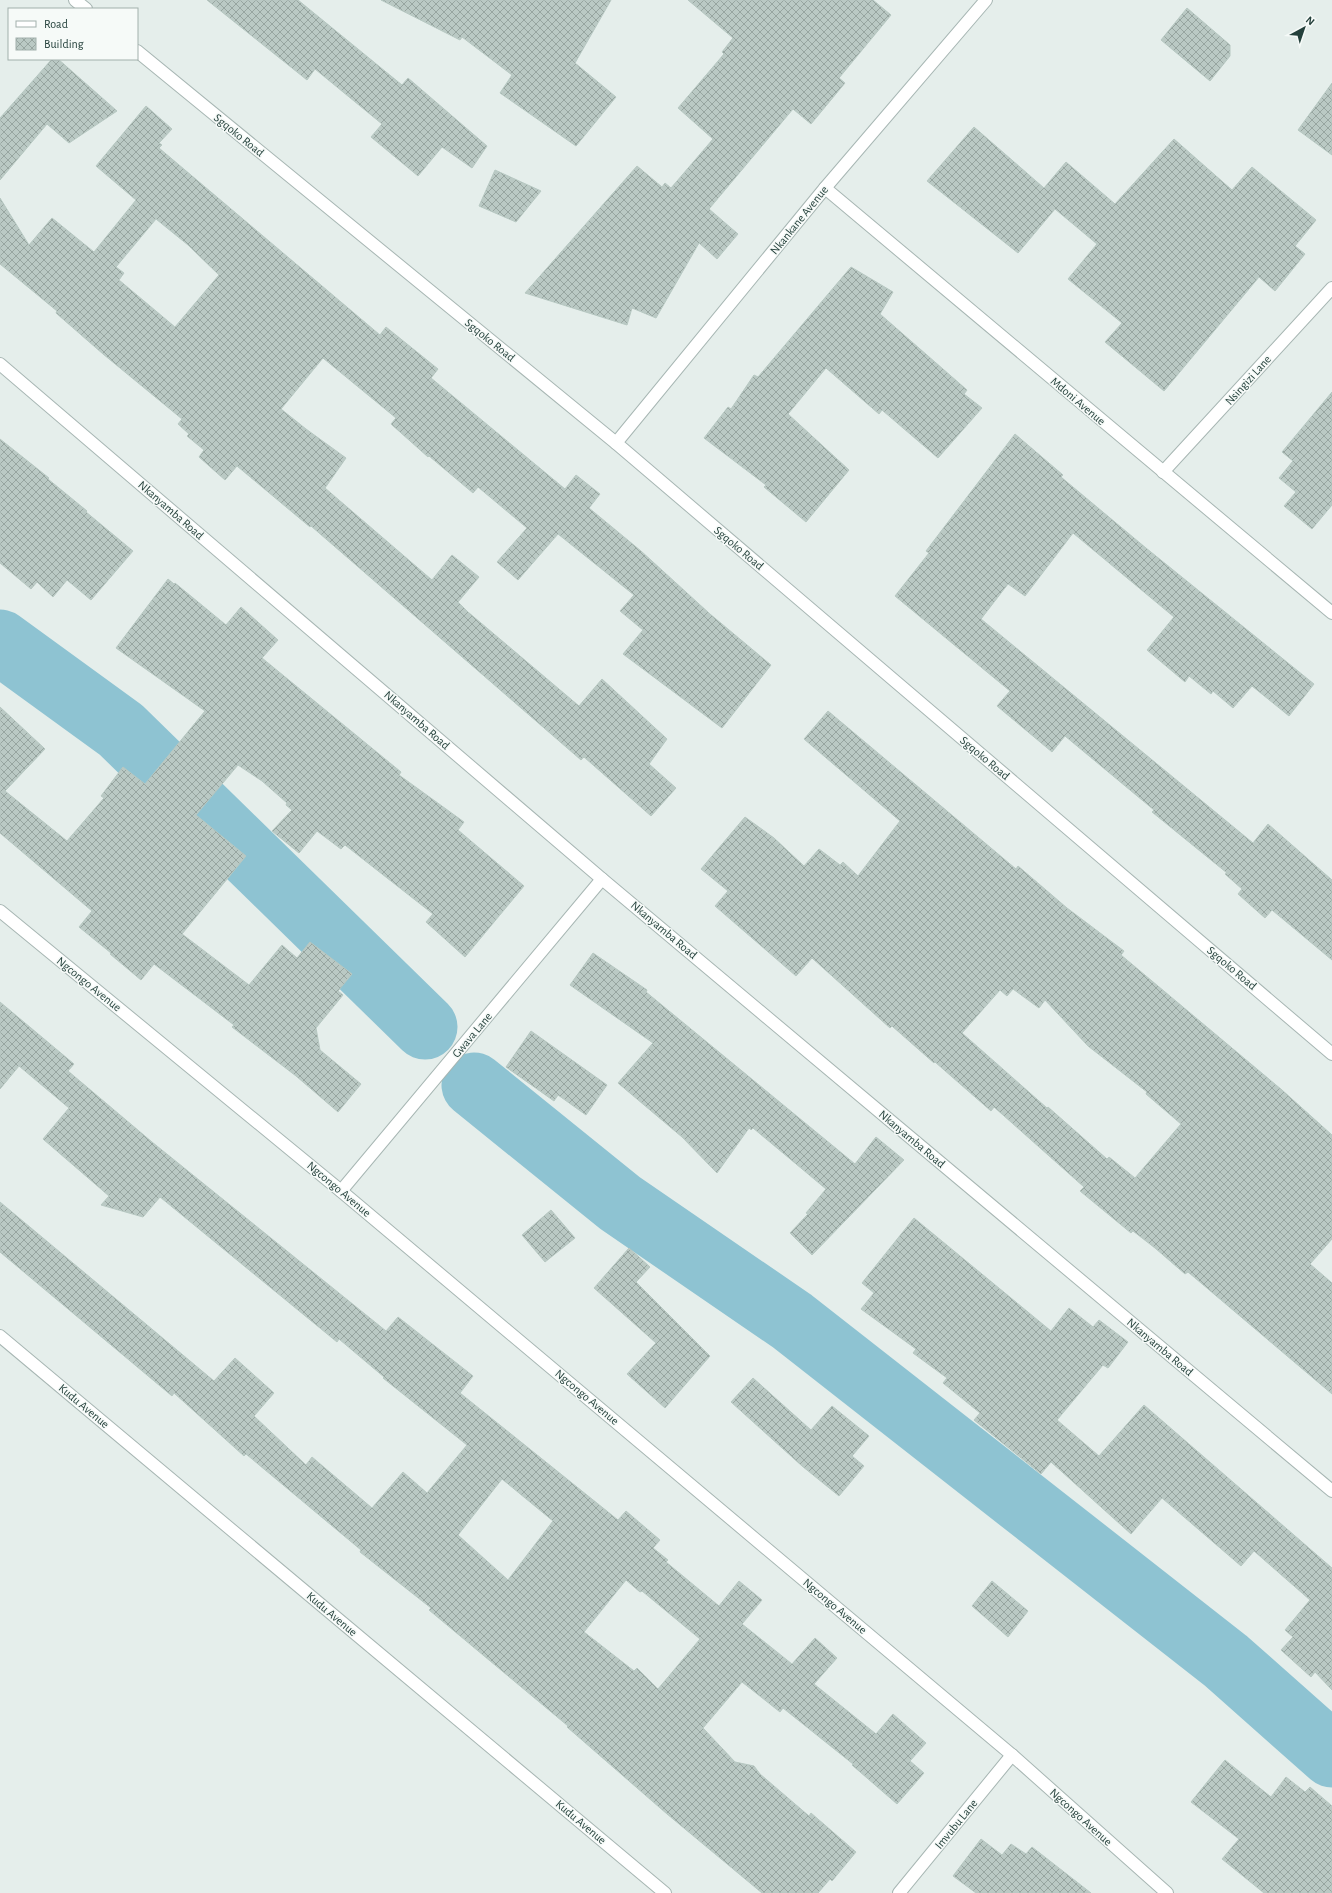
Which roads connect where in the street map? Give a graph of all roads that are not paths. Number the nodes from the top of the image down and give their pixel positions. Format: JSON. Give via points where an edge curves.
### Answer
{"nodes":[{"id":1,"x":75,"y":0,"type":"edge"},
{"id":2,"x":986,"y":0,"type":"edge"},
{"id":3,"x":85,"y":8,"type":"edge"},
{"id":4,"x":138,"y":52,"type":"edge"},
{"id":5,"x":825,"y":188,"type":"junction"},
{"id":6,"x":1332,"y":288,"type":"edge"},
{"id":7,"x":0,"y":364,"type":"edge"},
{"id":8,"x":616,"y":443,"type":"junction"},
{"id":9,"x":1163,"y":472,"type":"junction"},
{"id":10,"x":1332,"y":613,"type":"edge"},
{"id":11,"x":602,"y":878,"type":"junction"},
{"id":12,"x":0,"y":911,"type":"edge"},
{"id":13,"x":1332,"y":1054,"type":"edge"},
{"id":14,"x":341,"y":1191,"type":"junction"},
{"id":15,"x":0,"y":1336,"type":"edge"},
{"id":16,"x":1332,"y":1491,"type":"edge"},
{"id":17,"x":1012,"y":1755,"type":"junction"},
{"id":18,"x":665,"y":1893,"type":"edge"},
{"id":19,"x":900,"y":1893,"type":"edge"},
{"id":20,"x":1167,"y":1893,"type":"edge"}],
"edges":[{"from":1,"to":3,"type":"street"},
{"from":2,"to":5,"type":"street","name":"Nkankane Avenue"},
{"from":4,"to":8,"type":"street","name":"Sgqoko Road"},
{"from":5,"to":8,"type":"street","name":"Nkankane Avenue"},
{"from":5,"to":9,"type":"street","name":"Mdoni Avenue"},
{"from":6,"to":9,"type":"street","name":"Nsingizi Lane"},
{"from":7,"to":11,"type":"street","name":"Nkanyamba Road"},
{"from":8,"to":13,"type":"street","name":"Sgqoko Road"},
{"from":9,"to":10,"type":"street","name":"Mdoni Avenue"},
{"from":11,"to":14,"type":"street","name":"Gwava Lane"},
{"from":11,"to":16,"type":"street","name":"Nkanyamba Road"},
{"from":12,"to":14,"type":"street","name":"Ngcongo Avenue"},
{"from":14,"to":17,"type":"street","name":"Ngcongo Avenue"},
{"from":15,"to":18,"type":"street","name":"Kudu Avenue"},
{"from":17,"to":19,"type":"street","name":"Imvubu Lane"},
{"from":17,"to":20,"type":"street","name":"Ngcongo Avenue"}]}
